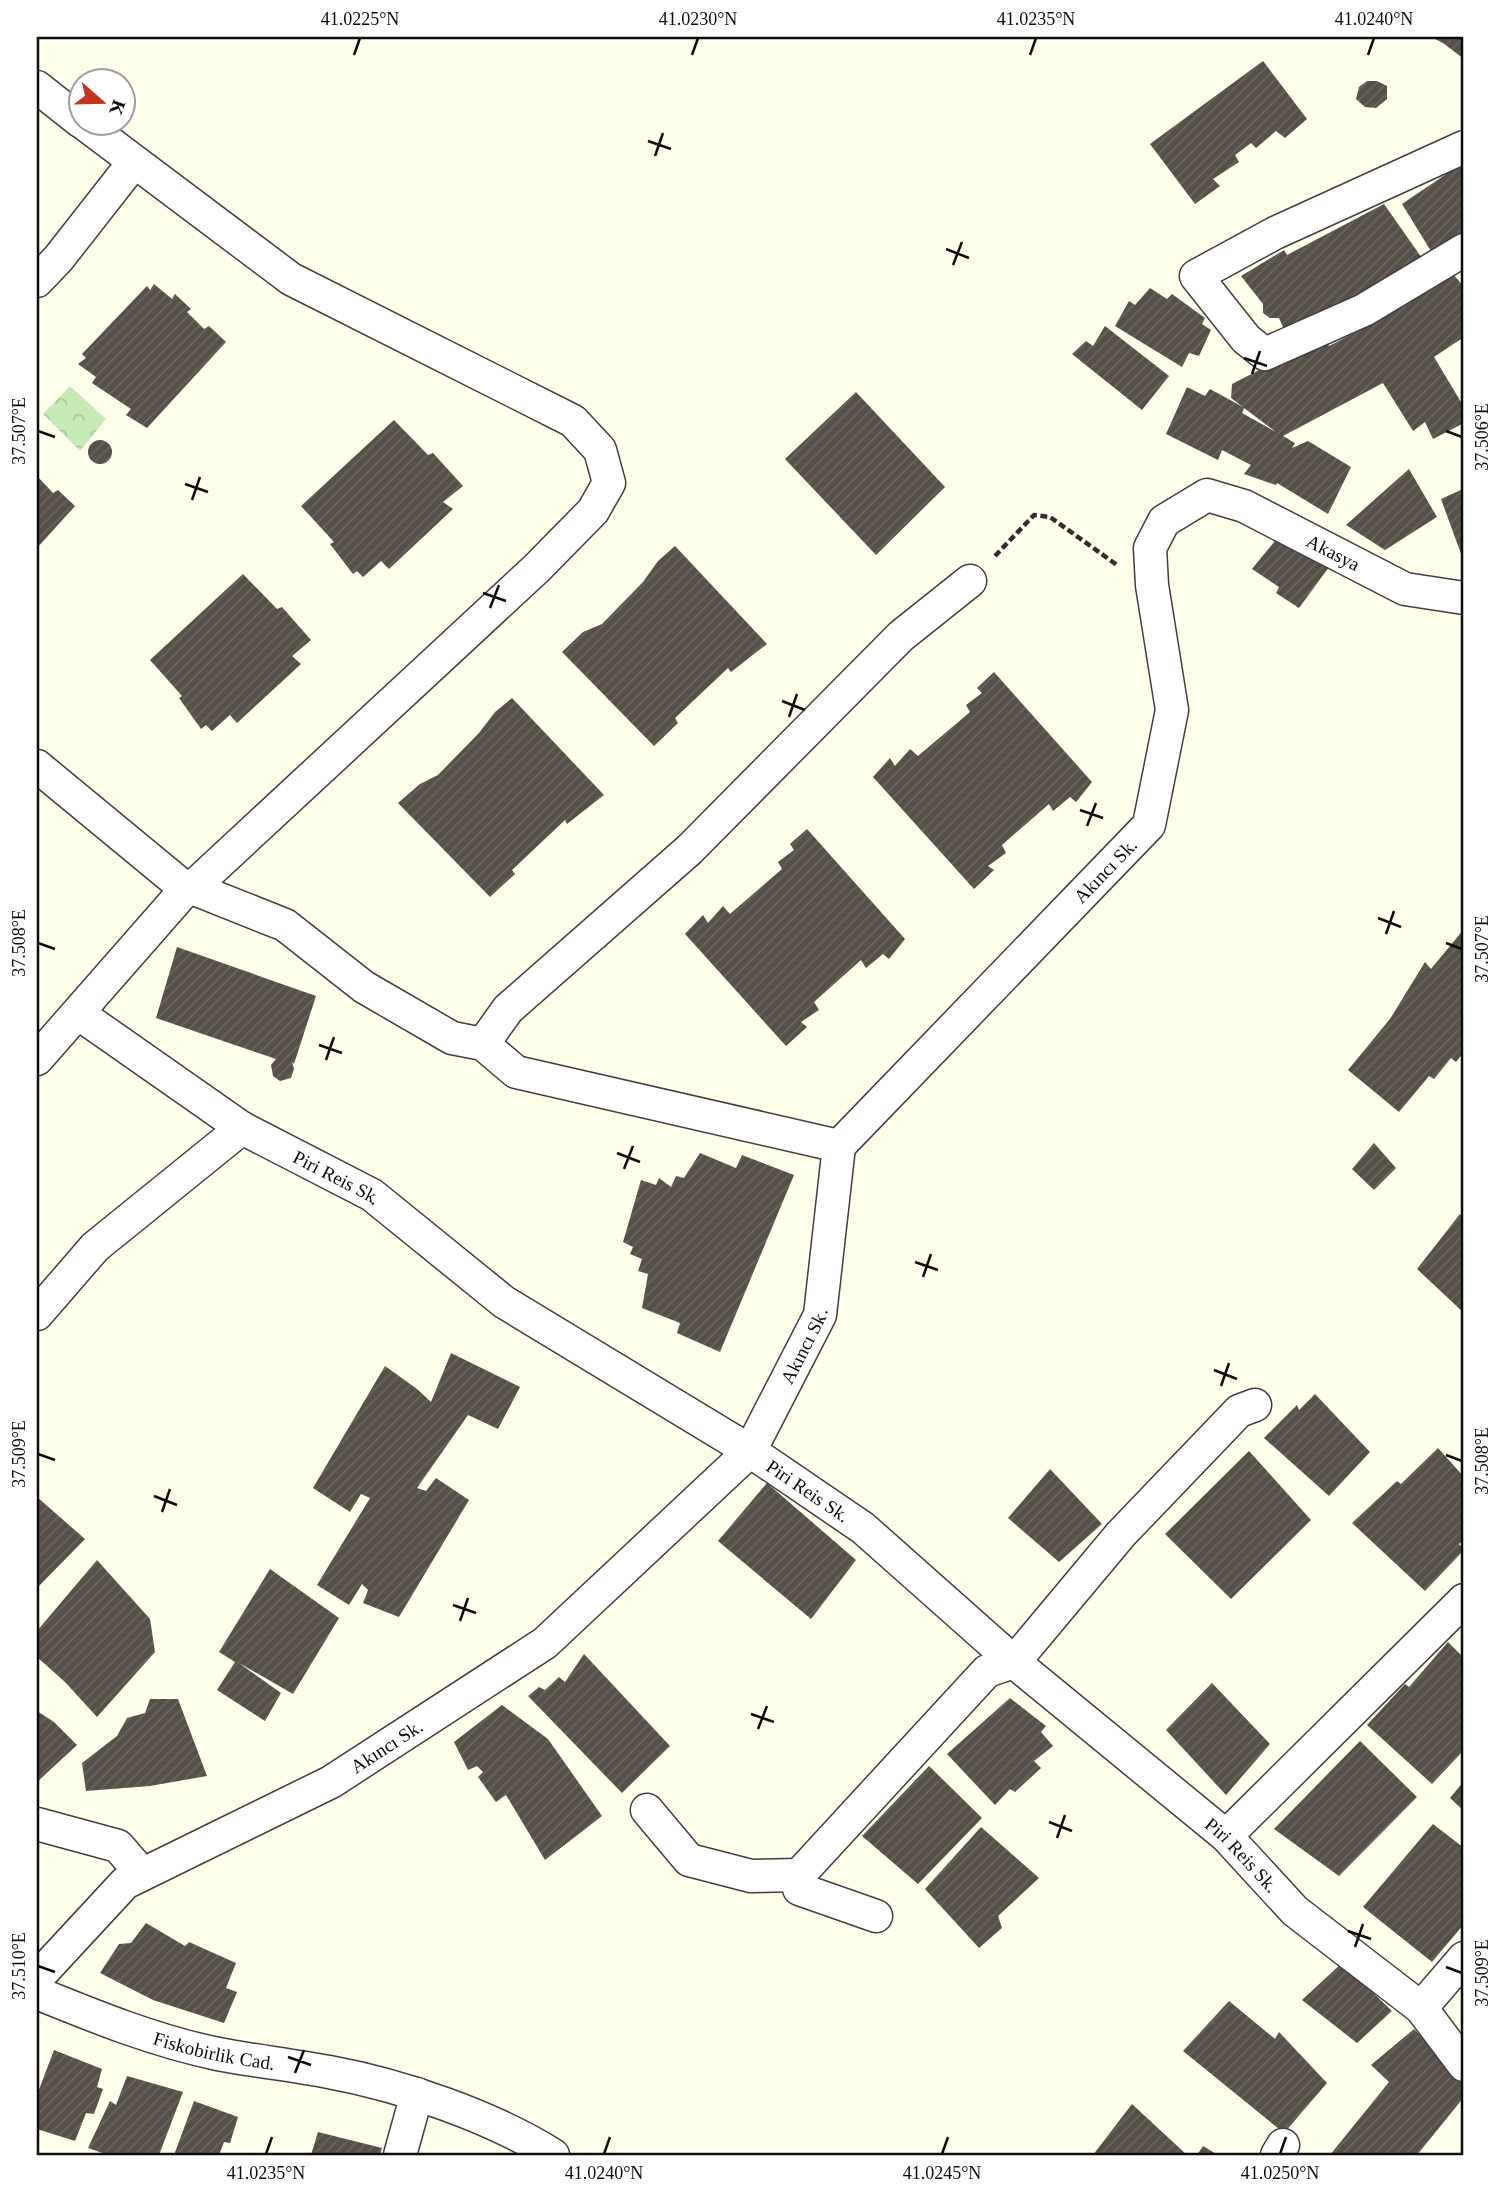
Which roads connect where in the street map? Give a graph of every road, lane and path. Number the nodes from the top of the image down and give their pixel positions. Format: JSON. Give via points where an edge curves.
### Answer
{"nodes":[{"id":1,"x":37,"y":87,"type":"edge"},
{"id":2,"x":66,"y":110,"type":"edge"},
{"id":3,"x":99,"y":136,"type":"edge"},
{"id":4,"x":1464,"y":147,"type":"edge"},
{"id":5,"x":134,"y":163,"type":"junction"},
{"id":6,"x":1464,"y":250,"type":"edge"},
{"id":7,"x":37,"y":281,"type":"edge"},
{"id":8,"x":1207,"y":495,"type":"joint"},
{"id":9,"x":1152,"y":574,"type":"junction"},
{"id":10,"x":970,"y":582,"type":"joint"},
{"id":11,"x":1464,"y":598,"type":"edge"},
{"id":12,"x":37,"y":766,"type":"edge"},
{"id":13,"x":189,"y":889,"type":"junction"},
{"id":14,"x":79,"y":1014,"type":"junction"},
{"id":15,"x":483,"y":1044,"type":"junction"},
{"id":16,"x":37,"y":1059,"type":"edge"},
{"id":17,"x":242,"y":1128,"type":"junction"},
{"id":18,"x":839,"y":1146,"type":"junction"},
{"id":19,"x":37,"y":1314,"type":"edge"},
{"id":20,"x":1255,"y":1405,"type":"dead end"},
{"id":21,"x":750,"y":1451,"type":"junction"},
{"id":22,"x":1464,"y":1600,"type":"edge"},
{"id":23,"x":1014,"y":1661,"type":"junction"},
{"id":24,"x":646,"y":1810,"type":"dead end"},
{"id":25,"x":37,"y":1824,"type":"edge"},
{"id":26,"x":1226,"y":1836,"type":"junction"},
{"id":27,"x":142,"y":1874,"type":"junction"},
{"id":28,"x":799,"y":1875,"type":"junction"},
{"id":29,"x":876,"y":1916,"type":"dead end"},
{"id":30,"x":1464,"y":1958,"type":"edge"},
{"id":31,"x":37,"y":1978,"type":"edge"},
{"id":32,"x":37,"y":1993,"type":"edge"},
{"id":33,"x":1421,"y":2008,"type":"junction"},
{"id":34,"x":1464,"y":2065,"type":"edge"},
{"id":35,"x":417,"y":2094,"type":"junction"},
{"id":36,"x":400,"y":2155,"type":"edge"},
{"id":37,"x":552,"y":2155,"type":"edge"}],
"edges":[{"from":1,"to":2,"type":"street"},
{"from":3,"to":5,"type":"street"},
{"from":4,"to":6,"type":"street","via":[[1275,233],[1196,276],[1246,339],[1265,354],[1364,310]]},
{"from":5,"to":7,"type":"street"},
{"from":5,"to":13,"type":"street","via":[[291,279],[573,421],[600,450],[609,483],[593,511],[537,568]]},
{"from":8,"to":9,"type":"street","name":"Akıncı Sk.","via":[[1164,521],[1150,548]]},
{"from":8,"to":11,"type":"street","name":"Akasya","via":[[1244,506],[1405,589]]},
{"from":9,"to":10,"type":"path","via":[[1115,565],[1050,517],[1034,515]]},
{"from":9,"to":18,"type":"street","name":"Akıncı Sk.","via":[[1172,710],[1149,825]]},
{"from":10,"to":15,"type":"street","via":[[901,636],[689,850],[508,1009]]},
{"from":12,"to":13,"type":"street"},
{"from":13,"to":14,"type":"street"},
{"from":13,"to":15,"type":"street","via":[[285,925],[364,987],[452,1038]]},
{"from":14,"to":16,"type":"street"},
{"from":14,"to":17,"type":"street","name":"Piri Reis Sk."},
{"from":15,"to":18,"type":"street","via":[[516,1072]]},
{"from":17,"to":19,"type":"street","via":[[95,1247]]},
{"from":17,"to":21,"type":"street","name":"Piri Reis Sk.","via":[[372,1195],[503,1302]]},
{"from":18,"to":21,"type":"street","name":"Akıncı Sk.","via":[[820,1315]]},
{"from":20,"to":23,"type":"street","via":[[1239,1411],[1121,1534]]},
{"from":21,"to":23,"type":"street","name":"Piri Reis Sk.","via":[[863,1528]]},
{"from":21,"to":27,"type":"street","name":"Akıncı Sk.","via":[[545,1643],[331,1782]]},
{"from":22,"to":26,"type":"street"},
{"from":23,"to":26,"type":"street","name":"Piri Reis Sk."},
{"from":23,"to":28,"type":"street","via":[[987,1671]]},
{"from":24,"to":28,"type":"street","via":[[689,1860],[751,1876]]},
{"from":25,"to":27,"type":"street","via":[[118,1846]]},
{"from":26,"to":33,"type":"street","name":"Piri Reis Sk.","via":[[1295,1911]]},
{"from":27,"to":31,"type":"street","name":"Akıncı Sk.","via":[[125,1883]]},
{"from":28,"to":29,"type":"street","via":[[799,1889]]},
{"from":30,"to":33,"type":"street"},
{"from":32,"to":35,"type":"street","name":"Fiskobirlik Cad.","via":[[122,2028],[217,2054],[331,2072]]},
{"from":33,"to":34,"type":"street","name":"Piri Reis Sk."},
{"from":35,"to":36,"type":"street"},
{"from":35,"to":37,"type":"street","name":"Fiskobirlik Cad.","via":[[528,2140]]}]}
